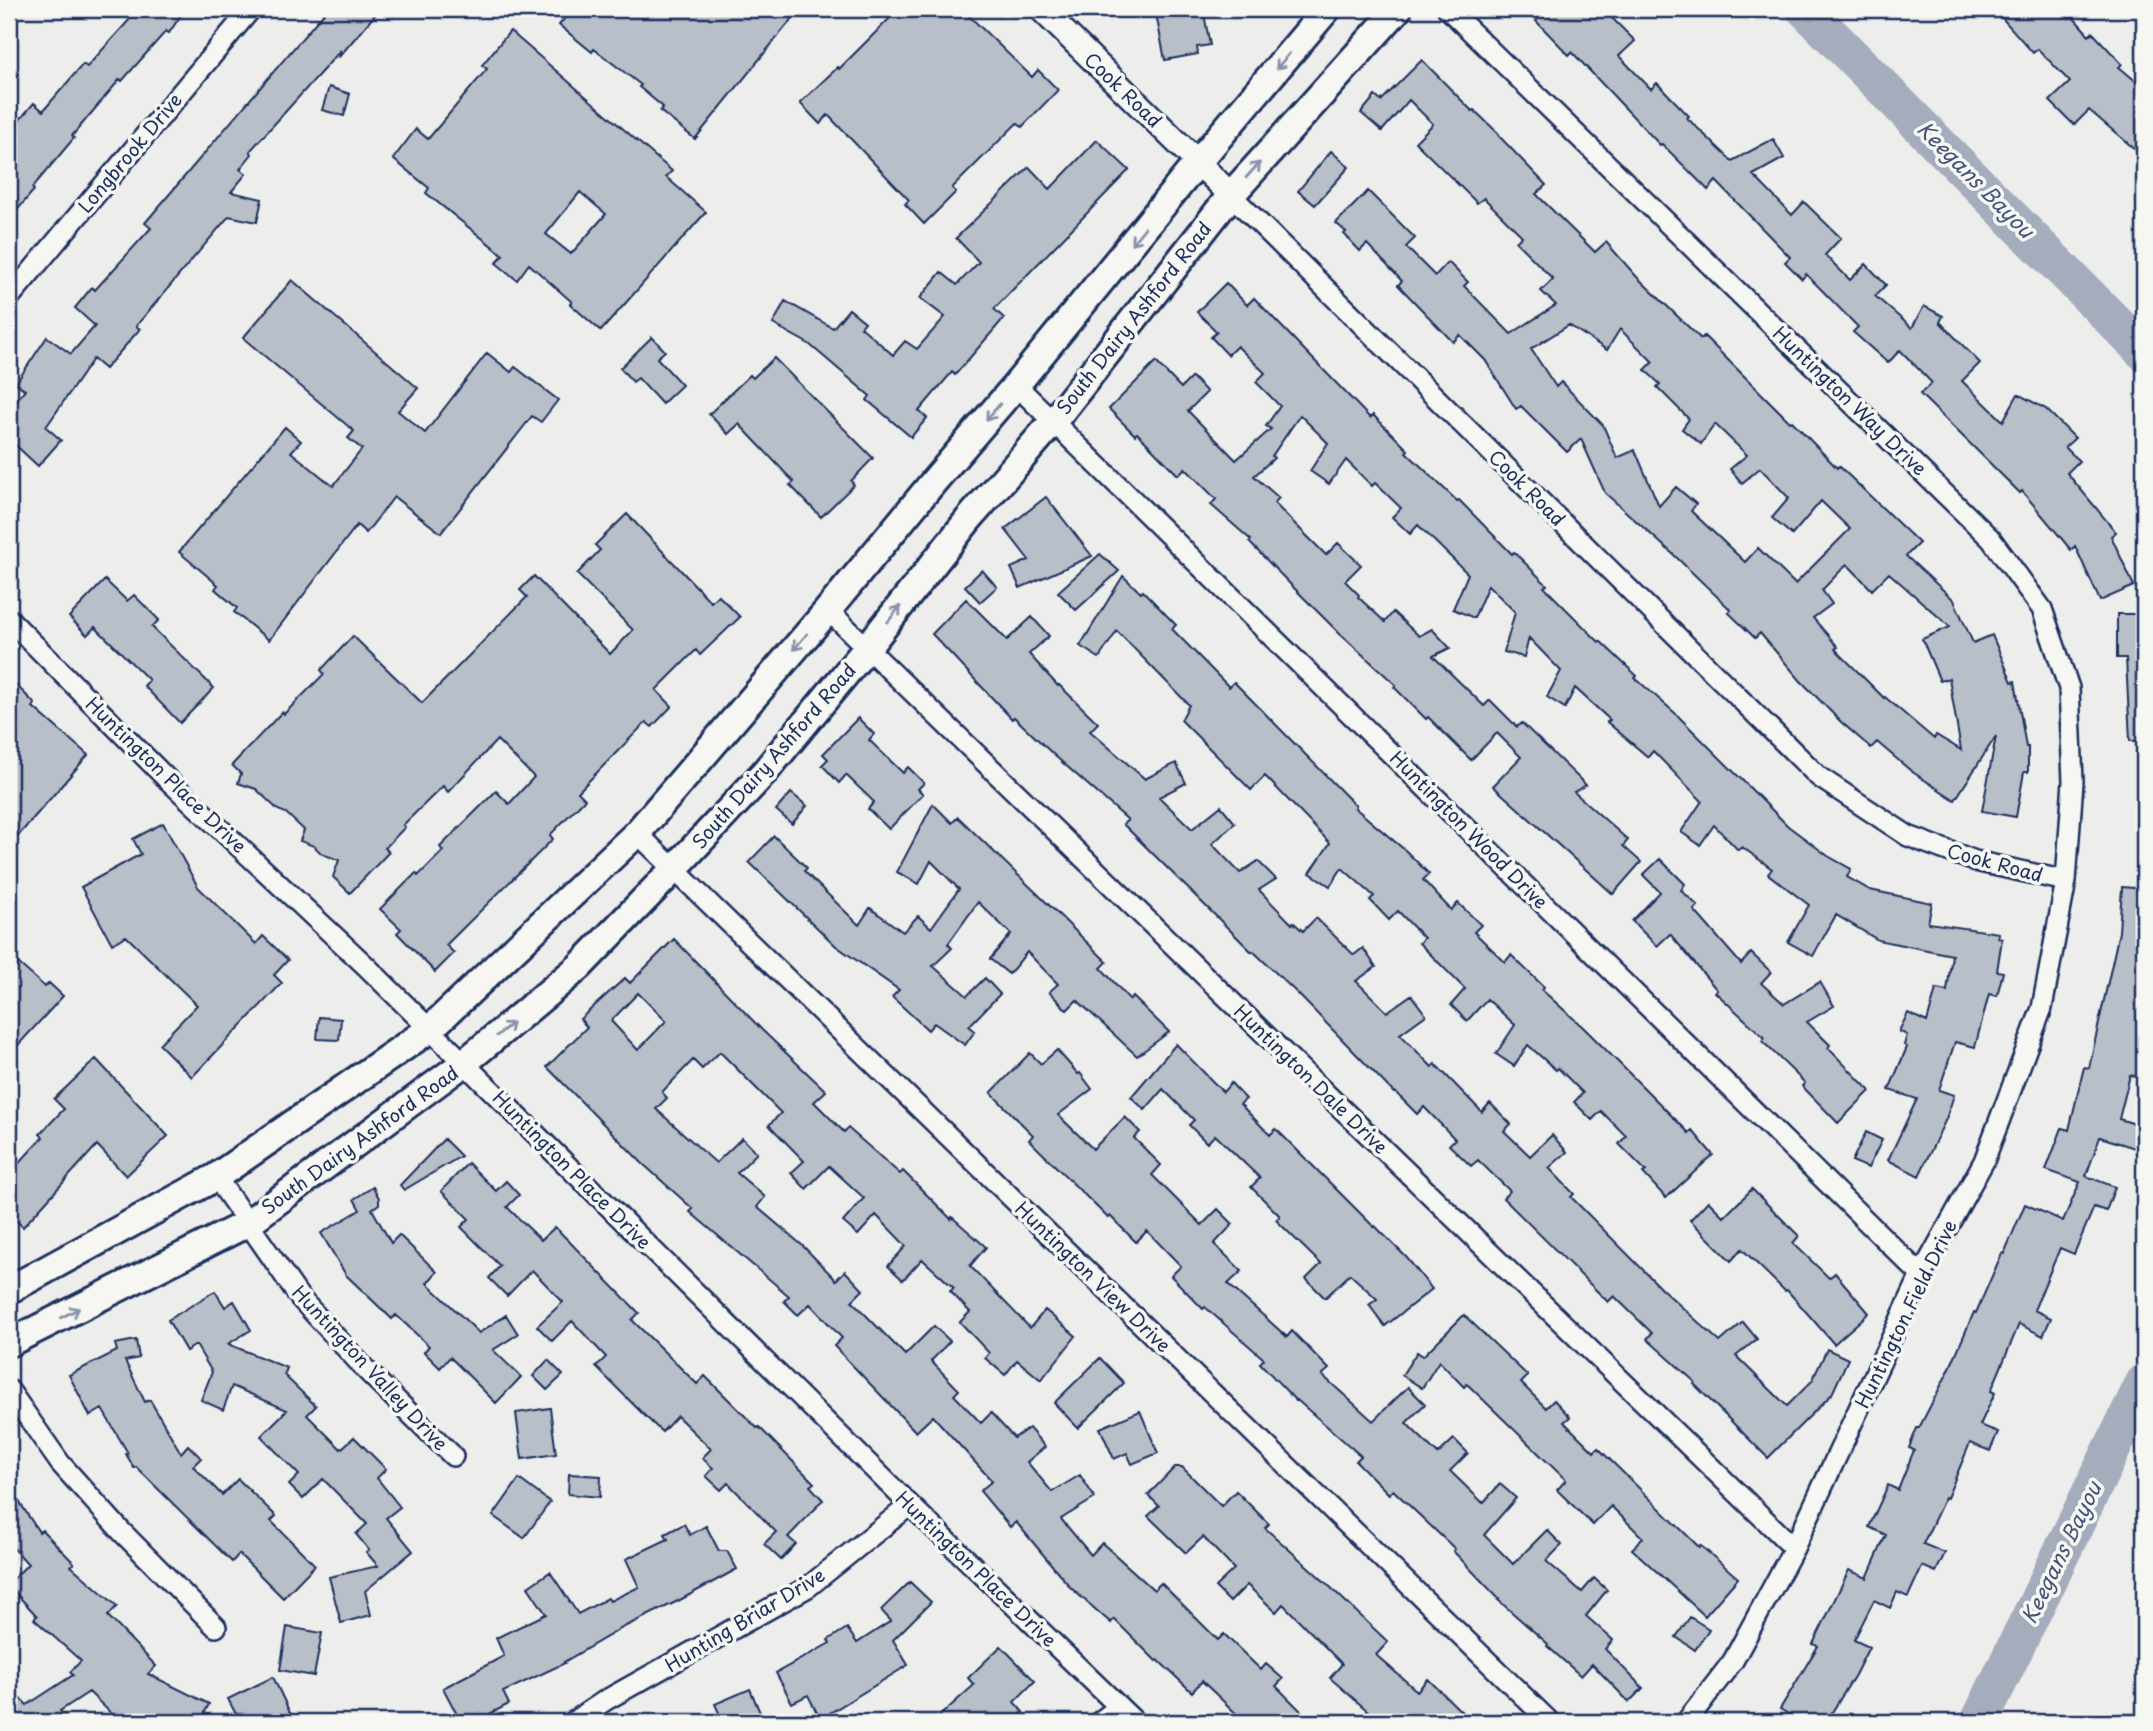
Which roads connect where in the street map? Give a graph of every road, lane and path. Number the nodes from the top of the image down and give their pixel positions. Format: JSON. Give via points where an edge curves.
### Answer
{"nodes":[{"id":1,"x":251,"y":9,"type":"edge"},
{"id":2,"x":1041,"y":9,"type":"edge"},
{"id":3,"x":1327,"y":9,"type":"edge"},
{"id":4,"x":1398,"y":9,"type":"edge"},
{"id":5,"x":1448,"y":9,"type":"edge"},
{"id":6,"x":1198,"y":162,"type":"junction"},
{"id":7,"x":1231,"y":195,"type":"junction"},
{"id":8,"x":9,"y":298,"type":"edge"},
{"id":9,"x":1016,"y":385,"type":"junction"},
{"id":10,"x":1053,"y":422,"type":"junction"},
{"id":11,"x":828,"y":610,"type":"junction"},
{"id":12,"x":9,"y":620,"type":"edge"},
{"id":13,"x":867,"y":649,"type":"junction"},
{"id":14,"x":637,"y":832,"type":"junction"},
{"id":15,"x":674,"y":869,"type":"junction"},
{"id":16,"x":2066,"y":881,"type":"junction"},
{"id":17,"x":430,"y":1029,"type":"junction"},
{"id":18,"x":464,"y":1063,"type":"junction"},
{"id":19,"x":216,"y":1177,"type":"junction"},
{"id":20,"x":248,"y":1223,"type":"junction"},
{"id":21,"x":1921,"y":1275,"type":"junction"},
{"id":22,"x":9,"y":1290,"type":"edge"},
{"id":23,"x":9,"y":1343,"type":"edge"},
{"id":24,"x":9,"y":1390,"type":"edge"},
{"id":25,"x":453,"y":1456,"type":"dead end"},
{"id":26,"x":910,"y":1505,"type":"junction"},
{"id":27,"x":1794,"y":1548,"type":"junction"},
{"id":28,"x":216,"y":1627,"type":"dead end"},
{"id":29,"x":1119,"y":1707,"type":"junction"},
{"id":30,"x":573,"y":1722,"type":"edge"},
{"id":31,"x":1099,"y":1722,"type":"edge"},
{"id":32,"x":1135,"y":1722,"type":"edge"},
{"id":33,"x":1550,"y":1722,"type":"edge"},
{"id":34,"x":1686,"y":1722,"type":"edge"}],
"edges":[{"from":1,"to":8,"type":"street","name":"Longbrook Drive"},
{"from":2,"to":6,"type":"street","name":"Cook Road"},
{"from":3,"to":6,"type":"main road","one_way":true},
{"from":7,"to":4,"type":"main road","name":"South Dairy Ashford Road","one_way":true},
{"from":5,"to":16,"type":"street","name":"Huntington Way Drive","via":[[1991,539],[2042,609],[2069,688],[2073,781]]},
{"from":6,"to":7,"type":"street","name":"Cook Road"},
{"from":6,"to":9,"type":"main road","one_way":true},
{"from":7,"to":10,"type":"main road","name":"South Dairy Ashford Road"},
{"from":7,"to":16,"type":"street","name":"Cook Road","via":[[1819,777],[1908,836],[1975,861]]},
{"from":9,"to":10,"type":"street","name":"Huntington Wood Drive"},
{"from":9,"to":11,"type":"main road","one_way":true},
{"from":13,"to":10,"type":"main road","name":"South Dairy Ashford Road","one_way":true,"via":[[968,520]]},
{"from":10,"to":21,"type":"street","name":"Huntington Wood Drive"},
{"from":11,"to":13,"type":"street","name":"Huntington Dale Drive"},
{"from":11,"to":14,"type":"main road","one_way":true},
{"from":12,"to":17,"type":"street","name":"Huntington Place Drive"},
{"from":13,"to":15,"type":"main road","name":"South Dairy Ashford Road","via":[[763,774]]},
{"from":13,"to":27,"type":"street","name":"Huntington Dale Drive"},
{"from":14,"to":15,"type":"street","name":"Huntington View Drive"},
{"from":14,"to":17,"type":"main road"},
{"from":18,"to":15,"type":"main road","name":"South Dairy Ashford Road","one_way":true,"via":[[579,967]]},
{"from":15,"to":33,"type":"street","name":"Huntington View Drive"},
{"from":16,"to":21,"type":"street","name":"Huntington Field Drive","via":[[2042,1008],[1984,1161]]},
{"from":17,"to":18,"type":"street","name":"Huntington Place Drive"},
{"from":17,"to":19,"type":"main road"},
{"from":18,"to":20,"type":"main road","name":"South Dairy Ashford Road"},
{"from":18,"to":26,"type":"street","name":"Huntington Place Drive"},
{"from":19,"to":20,"type":"street","name":"Huntington Valley Drive"},
{"from":19,"to":22,"type":"main road"},
{"from":23,"to":20,"type":"main road","name":"South Dairy Ashford Road","one_way":true},
{"from":20,"to":25,"type":"street","name":"Huntington Valley Drive","via":[[300,1298]]},
{"from":21,"to":27,"type":"street","name":"Huntington Field Drive"},
{"from":24,"to":28,"type":"street","via":[[60,1463]]},
{"from":26,"to":29,"type":"street","name":"Huntington Place Drive"},
{"from":26,"to":30,"type":"street","name":"Hunting Briar Drive","via":[[807,1587]]},
{"from":27,"to":34,"type":"street","name":"Huntington Field Drive","via":[[1733,1661]]},
{"from":29,"to":31,"type":"street"},
{"from":29,"to":32,"type":"street","name":"Huntington Place Drive"}]}
